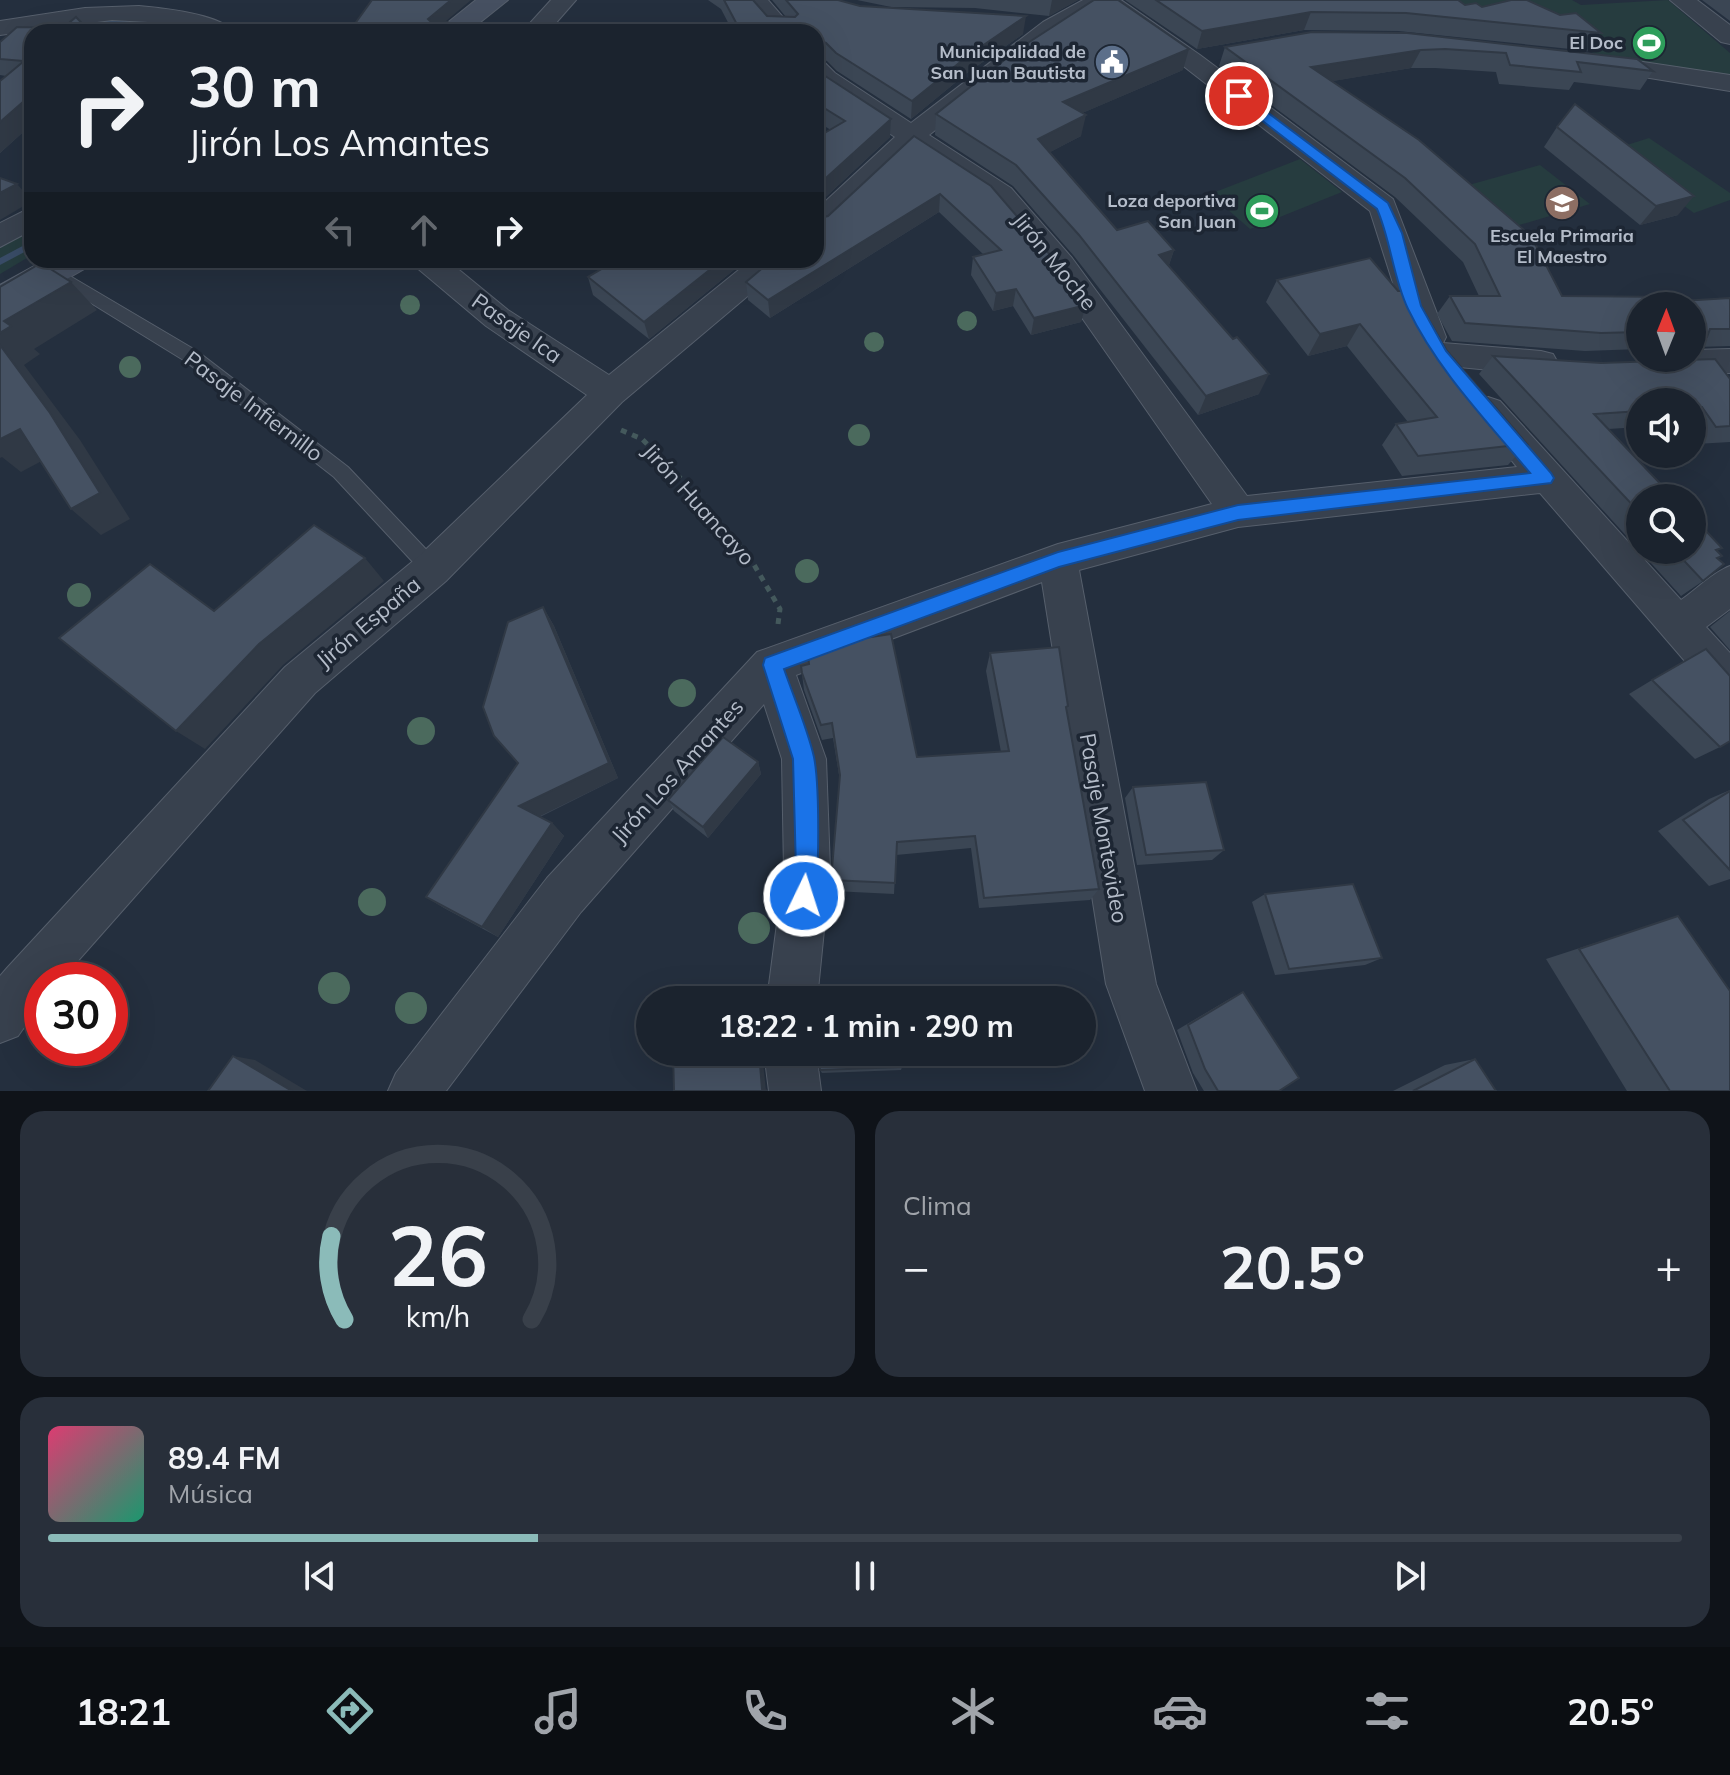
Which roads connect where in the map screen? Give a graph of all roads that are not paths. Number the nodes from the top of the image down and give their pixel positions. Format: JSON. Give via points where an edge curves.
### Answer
{"nodes":[{"id":1,"x":494,"y":0,"type":"edge"},
{"id":2,"x":509,"y":0,"type":"edge"},
{"id":3,"x":564,"y":0,"type":"edge"},
{"id":4,"x":755,"y":0,"type":"edge"},
{"id":5,"x":1103,"y":0,"type":"edge"},
{"id":6,"x":1682,"y":0,"type":"edge"},
{"id":7,"x":1022,"y":23,"type":"edge"},
{"id":8,"x":24,"y":24,"type":"edge"},
{"id":9,"x":26,"y":24,"type":"edge"},
{"id":10,"x":202,"y":24,"type":"edge"},
{"id":11,"x":461,"y":24,"type":"edge"},
{"id":12,"x":479,"y":24,"type":"edge"},
{"id":13,"x":542,"y":24,"type":"edge"},
{"id":14,"x":777,"y":24,"type":"edge"},
{"id":15,"x":1052,"y":27,"type":"junction"},
{"id":16,"x":0,"y":28,"type":"edge"},
{"id":17,"x":1730,"y":37,"type":"edge"},
{"id":18,"x":24,"y":38,"type":"edge"},
{"id":19,"x":0,"y":42,"type":"edge"},
{"id":20,"x":1226,"y":52,"type":"edge"},
{"id":21,"x":1191,"y":60,"type":"junction"},
{"id":22,"x":1586,"y":62,"type":"edge"},
{"id":23,"x":824,"y":77,"type":"edge"},
{"id":24,"x":1730,"y":83,"type":"edge"},
{"id":25,"x":911,"y":136,"type":"junction"},
{"id":26,"x":824,"y":219,"type":"edge"},
{"id":27,"x":24,"y":222,"type":"edge"},
{"id":28,"x":0,"y":237,"type":"edge"},
{"id":29,"x":39,"y":268,"type":"edge"},
{"id":30,"x":47,"y":268,"type":"edge"},
{"id":31,"x":59,"y":268,"type":"edge"},
{"id":32,"x":437,"y":268,"type":"edge"},
{"id":33,"x":761,"y":268,"type":"edge"},
{"id":34,"x":0,"y":279,"type":"edge"},
{"id":35,"x":0,"y":301,"type":"edge"},
{"id":36,"x":1440,"y":355,"type":"junction"},
{"id":37,"x":1730,"y":361,"type":"edge"},
{"id":38,"x":1706,"y":362,"type":"edge"},
{"id":39,"x":1571,"y":365,"type":"edge"},
{"id":40,"x":599,"y":404,"type":"junction"},
{"id":41,"x":1545,"y":478,"type":"junction"},
{"id":42,"x":1238,"y":512,"type":"junction"},
{"id":43,"x":1058,"y":560,"type":"junction"},
{"id":44,"x":432,"y":569,"type":"junction"},
{"id":45,"x":1730,"y":583,"type":"edge"},
{"id":46,"x":1679,"y":624,"type":"junction"},
{"id":47,"x":772,"y":665,"type":"junction"},
{"id":48,"x":1730,"y":683,"type":"edge"},
{"id":49,"x":794,"y":986,"type":"edge"},
{"id":50,"x":0,"y":1018,"type":"edge"},
{"id":51,"x":792,"y":1066,"type":"edge"},
{"id":52,"x":414,"y":1091,"type":"edge"},
{"id":53,"x":795,"y":1091,"type":"edge"},
{"id":54,"x":1171,"y":1091,"type":"edge"}],
"edges":[{"from":1,"to":11,"type":"street"},
{"from":2,"to":12,"type":"street"},
{"from":3,"to":13,"type":"street"},
{"from":4,"to":14,"type":"street"},
{"from":5,"to":15,"type":"street"},
{"from":5,"to":21,"type":"street"},
{"from":6,"to":17,"type":"street"},
{"from":7,"to":15,"type":"street"},
{"from":8,"to":16,"type":"street"},
{"from":9,"to":10,"type":"street","via":[[145,11]]},
{"from":15,"to":25,"type":"street"},
{"from":18,"to":19,"type":"street"},
{"from":20,"to":21,"type":"street"},
{"from":21,"to":36,"type":"street","via":[[1383,206],[1414,306]]},
{"from":22,"to":24,"type":"street"},
{"from":23,"to":25,"type":"street","name":"Jirón Moche"},
{"from":25,"to":26,"type":"street"},
{"from":25,"to":42,"type":"street","name":"Jirón Moche","via":[[1001,195],[1061,265]]},
{"from":27,"to":28,"type":"street"},
{"from":29,"to":34,"type":"street"},
{"from":30,"to":35,"type":"street"},
{"from":31,"to":44,"type":"lane","name":"Pasaje Infiernillo","via":[[191,356],[341,472]]},
{"from":32,"to":40,"type":"street","name":"Pasaje Ica"},
{"from":33,"to":40,"type":"street","name":"Jirón España"},
{"from":36,"to":39,"type":"street"},
{"from":36,"to":41,"type":"street"},
{"from":37,"to":38,"type":"street"},
{"from":40,"to":44,"type":"street","name":"Jirón España"},
{"from":41,"to":42,"type":"street","name":"Jirón Los Amantes"},
{"from":41,"to":46,"type":"street"},
{"from":42,"to":43,"type":"street","name":"Jirón Los Amantes"},
{"from":43,"to":47,"type":"street","name":"Jirón Los Amantes"},
{"from":43,"to":54,"type":"street","name":"Pasaje Montevideo","via":[[1131,984]]},
{"from":44,"to":50,"type":"street","name":"Jirón España","via":[[300,680]]},
{"from":45,"to":46,"type":"street"},
{"from":46,"to":48,"type":"street"},
{"from":47,"to":49,"type":"street","via":[[804,759],[807,870]]},
{"from":47,"to":52,"type":"street","name":"Jirón Los Amantes","via":[[564,895]]},
{"from":51,"to":53,"type":"street"}]}
